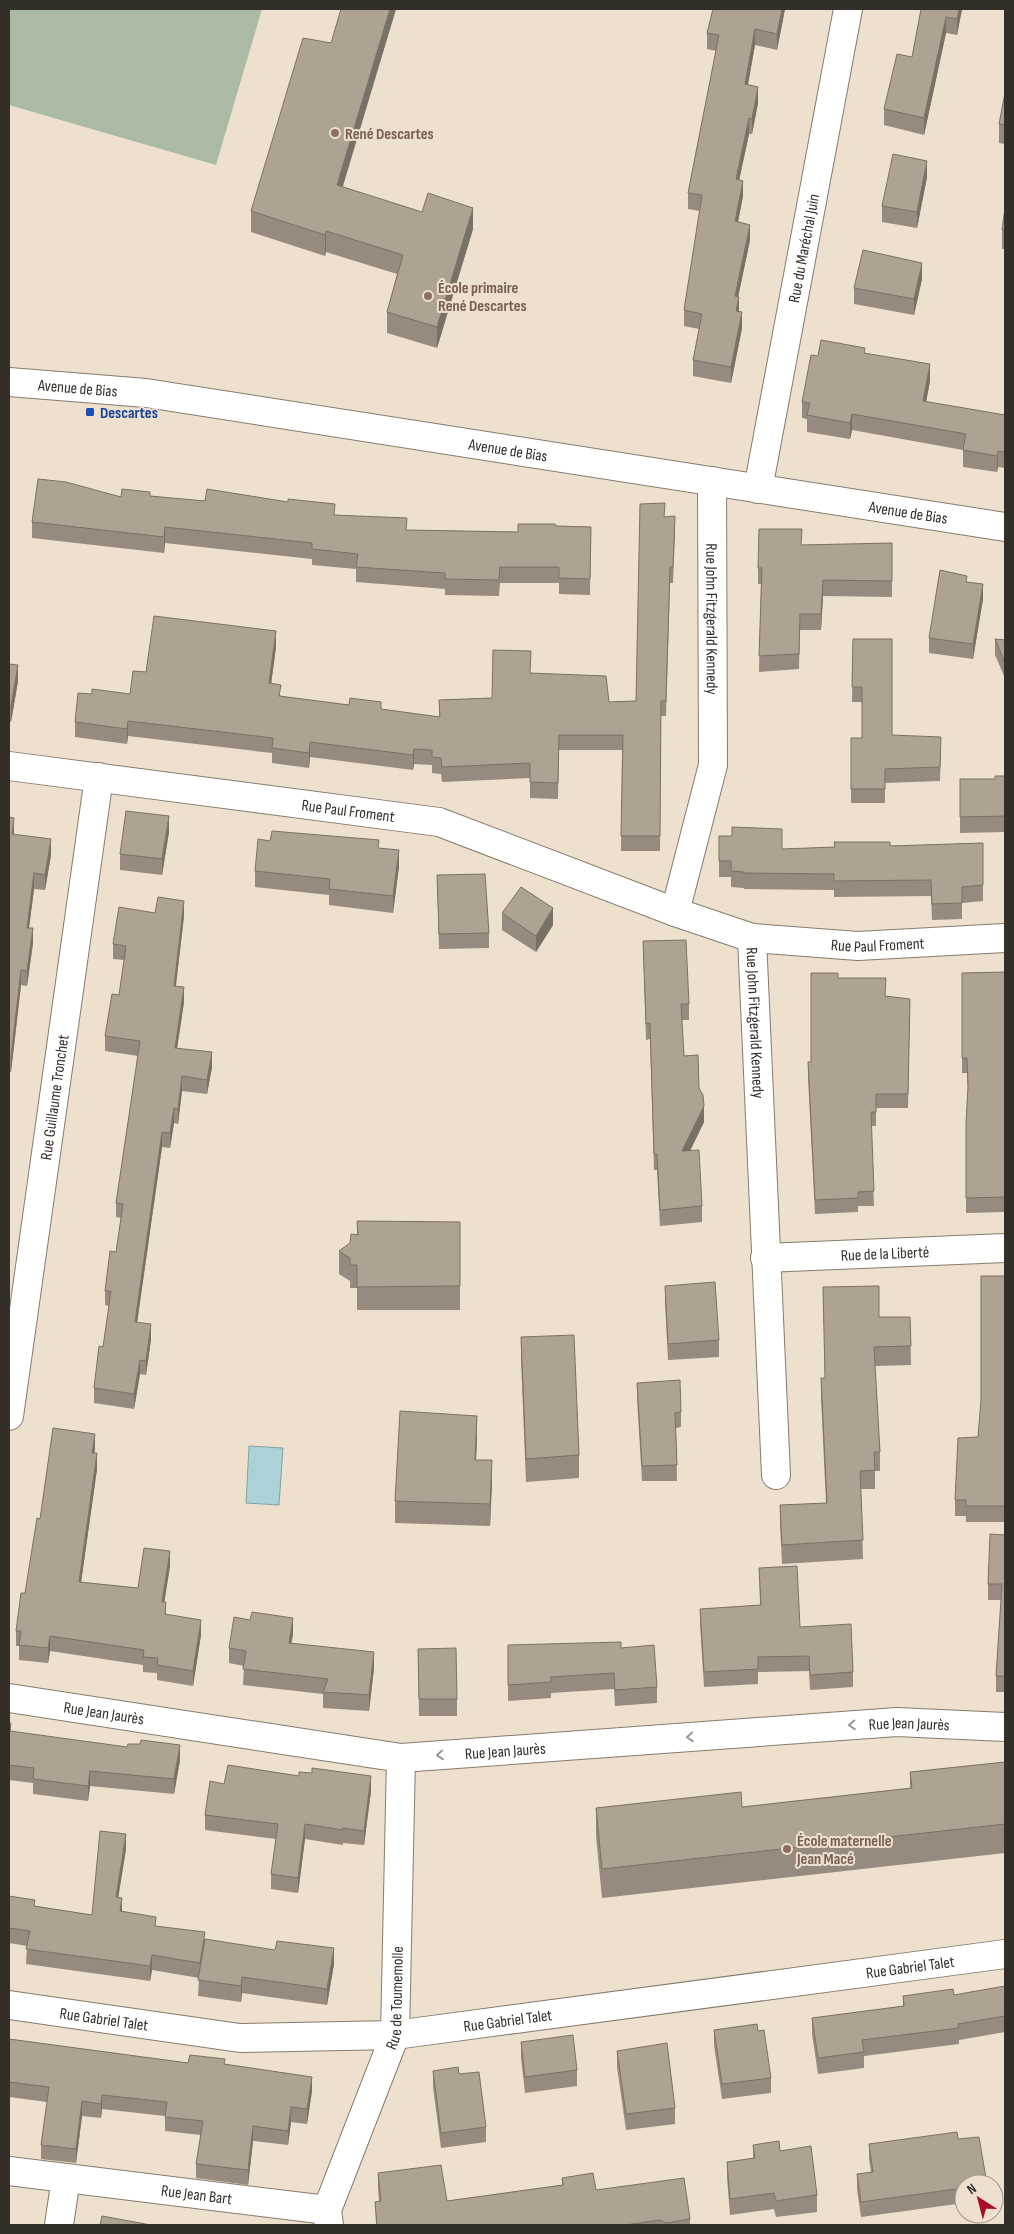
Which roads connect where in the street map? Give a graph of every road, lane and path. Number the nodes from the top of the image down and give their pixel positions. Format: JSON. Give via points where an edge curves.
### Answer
{"nodes":[{"id":1,"x":848,"y":9,"type":"edge"},
{"id":2,"x":9,"y":382,"type":"edge"},
{"id":3,"x":712,"y":481,"type":"junction"},
{"id":4,"x":758,"y":488,"type":"junction"},
{"id":5,"x":1005,"y":527,"type":"edge"},
{"id":6,"x":9,"y":766,"type":"edge"},
{"id":7,"x":99,"y":777,"type":"junction"},
{"id":8,"x":675,"y":912,"type":"junction"},
{"id":9,"x":752,"y":938,"type":"junction"},
{"id":10,"x":1005,"y":938,"type":"edge"},
{"id":11,"x":1005,"y":1248,"type":"edge"},
{"id":12,"x":765,"y":1258,"type":"junction"},
{"id":13,"x":9,"y":1416,"type":"edge"},
{"id":14,"x":776,"y":1475,"type":"dead end"},
{"id":15,"x":9,"y":1698,"type":"edge"},
{"id":16,"x":1005,"y":1727,"type":"edge"},
{"id":17,"x":401,"y":1758,"type":"junction"},
{"id":18,"x":1005,"y":1954,"type":"edge"},
{"id":19,"x":9,"y":2005,"type":"edge"},
{"id":20,"x":395,"y":2035,"type":"junction"},
{"id":21,"x":9,"y":2171,"type":"edge"},
{"id":22,"x":66,"y":2178,"type":"junction"},
{"id":23,"x":328,"y":2218,"type":"edge"},
{"id":24,"x":59,"y":2225,"type":"edge"}],
"edges":[{"from":1,"to":4,"type":"street","name":"Rue du Maréchal Juin"},
{"from":2,"to":3,"type":"street","name":"Avenue de Bias","via":[[146,394]]},
{"from":3,"to":4,"type":"street","name":"Avenue de Bias"},
{"from":3,"to":8,"type":"street","name":"Rue John Fitzgerald Kennedy","via":[[713,765]]},
{"from":4,"to":5,"type":"street","name":"Avenue de Bias"},
{"from":6,"to":7,"type":"street","name":"Rue Paul Froment"},
{"from":7,"to":8,"type":"street","name":"Rue Paul Froment","via":[[439,822]]},
{"from":7,"to":13,"type":"street","name":"Rue Guillaume Tronchet"},
{"from":8,"to":9,"type":"street","name":"Rue John Fitzgerald Kennedy"},
{"from":9,"to":10,"type":"street","name":"Rue Paul Froment","via":[[858,946]]},
{"from":9,"to":12,"type":"street","name":"Rue John Fitzgerald Kennedy"},
{"from":11,"to":12,"type":"street","name":"Rue de la Liberté"},
{"from":12,"to":14,"type":"street","name":"Rue John Fitzgerald Kennedy"},
{"from":15,"to":17,"type":"street","name":"Rue Jean Jaurès"},
{"from":16,"to":17,"type":"street","name":"Rue Jean Jaurès","one_way":true,"via":[[897,1722]]},
{"from":17,"to":20,"type":"street","name":"Rue de Toumemolle"},
{"from":18,"to":20,"type":"street","name":"Rue Gabriel Talet"},
{"from":19,"to":20,"type":"street","name":"Rue Gabriel Talet","via":[[240,2038]]},
{"from":20,"to":23,"type":"street","name":"Rue de Toumemolle"},
{"from":21,"to":22,"type":"street","name":"Rue Jean Bart"},
{"from":22,"to":23,"type":"street","name":"Rue Jean Bart"},
{"from":22,"to":24,"type":"street"}]}
